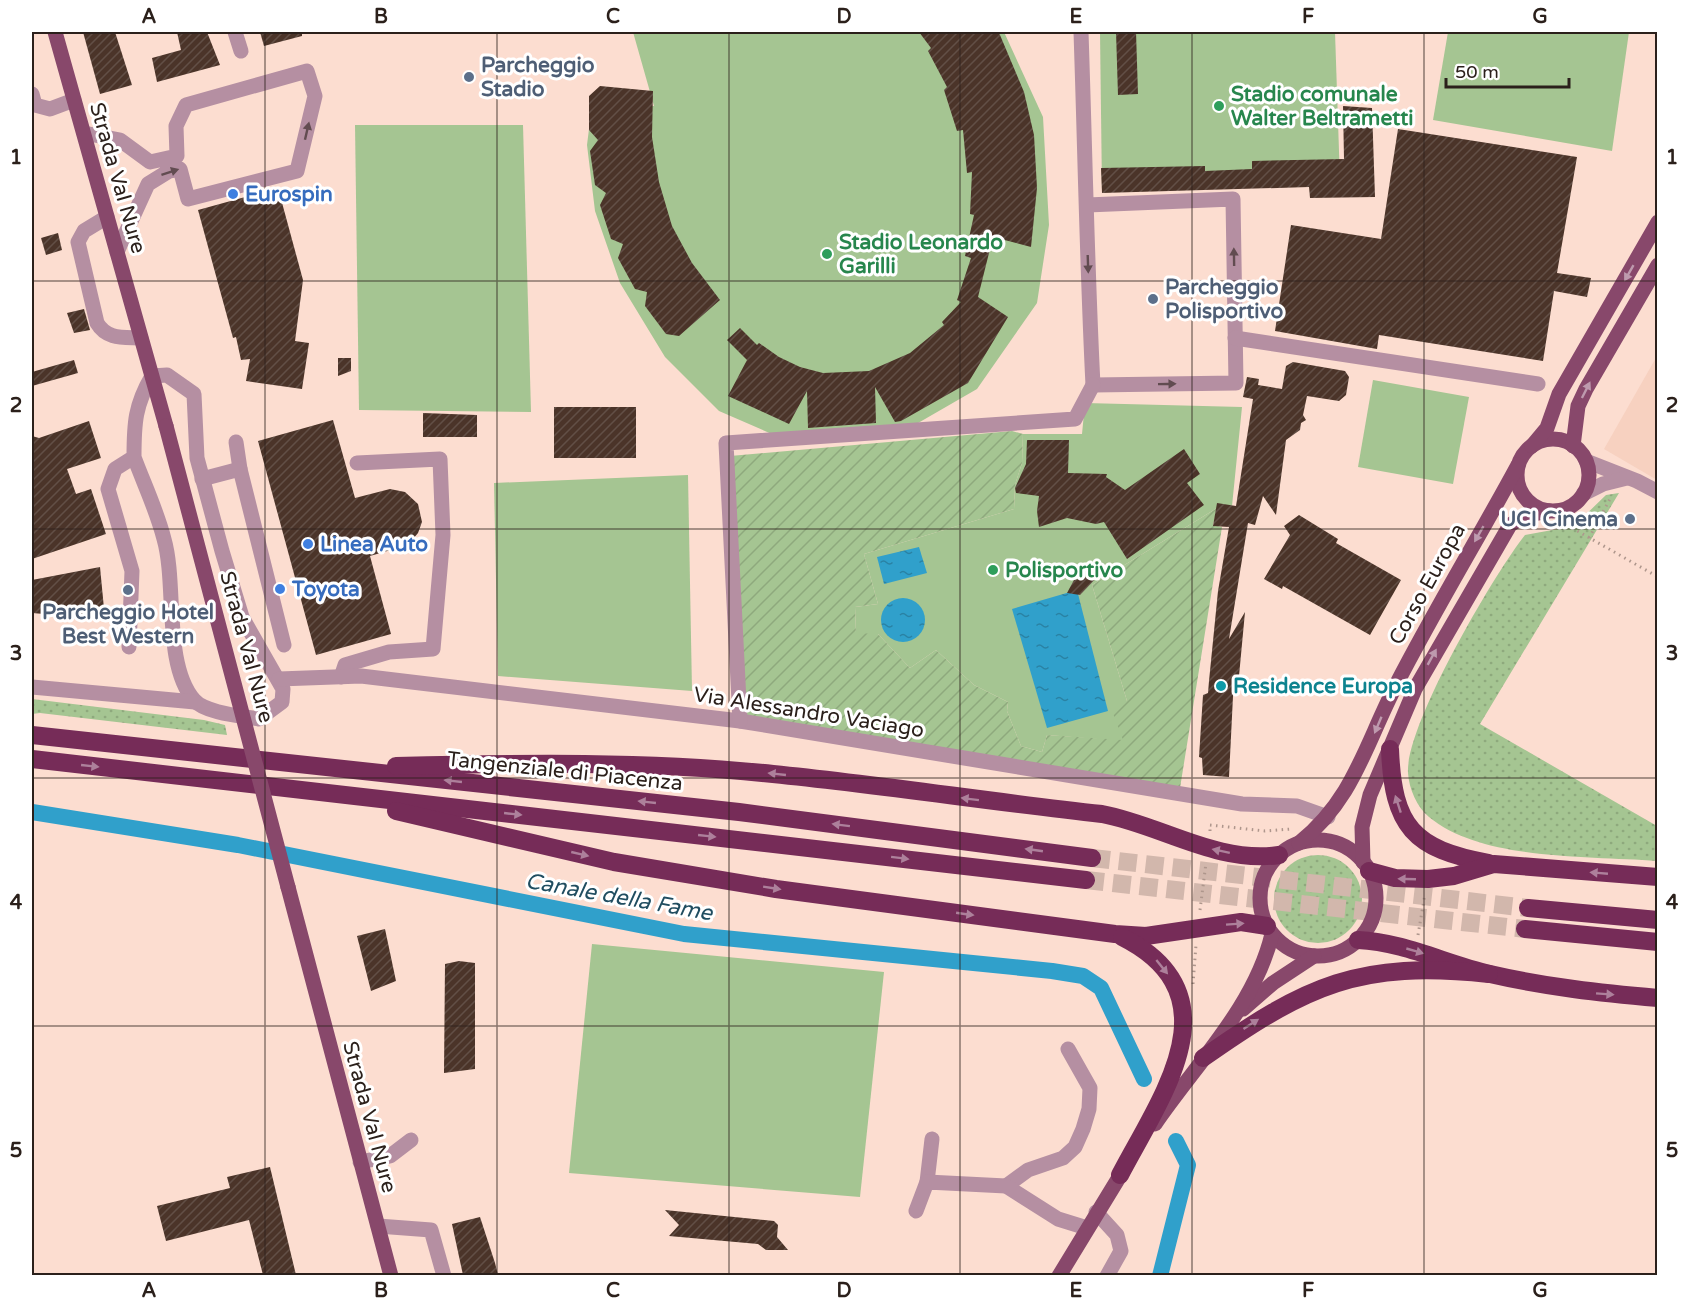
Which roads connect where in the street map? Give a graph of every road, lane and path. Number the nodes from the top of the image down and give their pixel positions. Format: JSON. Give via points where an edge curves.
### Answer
{"nodes":[{"id":1,"x":55,"y":32,"type":"edge"},
{"id":2,"x":235,"y":32,"type":"edge"},
{"id":3,"x":1081,"y":32,"type":"edge"},
{"id":4,"x":241,"y":51,"type":"dead end"},
{"id":5,"x":32,"y":94,"type":"edge"},
{"id":6,"x":74,"y":100,"type":"junction"},
{"id":7,"x":84,"y":134,"type":"junction"},
{"id":8,"x":1087,"y":205,"type":"junction"},
{"id":9,"x":107,"y":217,"type":"junction"},
{"id":10,"x":1658,"y":222,"type":"edge"},
{"id":11,"x":117,"y":252,"type":"junction"},
{"id":12,"x":1658,"y":265,"type":"edge"},
{"id":13,"x":141,"y":338,"type":"junction"},
{"id":14,"x":1234,"y":338,"type":"junction"},
{"id":15,"x":152,"y":376,"type":"junction"},
{"id":16,"x":1538,"y":384,"type":"dead end"},
{"id":17,"x":1093,"y":385,"type":"junction"},
{"id":18,"x":236,"y":442,"type":"dead end"},
{"id":19,"x":1532,"y":446,"type":"junction"},
{"id":20,"x":1573,"y":446,"type":"junction"},
{"id":21,"x":134,"y":457,"type":"junction"},
{"id":22,"x":1586,"y":461,"type":"junction"},
{"id":23,"x":357,"y":463,"type":"dead end"},
{"id":24,"x":1518,"y":465,"type":"junction"},
{"id":25,"x":240,"y":469,"type":"junction"},
{"id":26,"x":1627,"y":478,"type":"junction"},
{"id":27,"x":202,"y":479,"type":"junction"},
{"id":28,"x":1615,"y":490,"type":"dead end"},
{"id":29,"x":1658,"y":492,"type":"edge"},
{"id":30,"x":1583,"y":494,"type":"junction"},
{"id":31,"x":1549,"y":511,"type":"junction"},
{"id":32,"x":1567,"y":525,"type":"dead end"},
{"id":33,"x":1589,"y":538,"type":"junction"},
{"id":34,"x":1658,"y":577,"type":"edge"},
{"id":35,"x":284,"y":645,"type":"dead end"},
{"id":36,"x":129,"y":647,"type":"dead end"},
{"id":37,"x":341,"y":677,"type":"junction"},
{"id":38,"x":279,"y":679,"type":"junction"},
{"id":39,"x":32,"y":687,"type":"edge"},
{"id":40,"x":195,"y":702,"type":"junction"},
{"id":41,"x":740,"y":721,"type":"junction"},
{"id":42,"x":32,"y":735,"type":"edge"},
{"id":43,"x":1390,"y":749,"type":"junction"},
{"id":44,"x":32,"y":759,"type":"edge"},
{"id":45,"x":321,"y":767,"type":"junction"},
{"id":46,"x":318,"y":792,"type":"junction"},
{"id":47,"x":1328,"y":817,"type":"junction"},
{"id":48,"x":1299,"y":843,"type":"junction"},
{"id":49,"x":1207,"y":855,"type":"dead end"},
{"id":50,"x":1279,"y":855,"type":"junction"},
{"id":51,"x":1092,"y":858,"type":"tunnel mouth"},
{"id":52,"x":1494,"y":864,"type":"junction"},
{"id":53,"x":1366,"y":867,"type":"junction"},
{"id":54,"x":1658,"y":877,"type":"edge"},
{"id":55,"x":1086,"y":880,"type":"tunnel mouth"},
{"id":56,"x":1426,"y":890,"type":"dead end"},
{"id":57,"x":1528,"y":908,"type":"tunnel mouth"},
{"id":58,"x":1199,"y":920,"type":"dead end"},
{"id":59,"x":1658,"y":920,"type":"edge"},
{"id":60,"x":1525,"y":929,"type":"tunnel mouth"},
{"id":61,"x":1269,"y":930,"type":"junction"},
{"id":62,"x":1115,"y":934,"type":"junction"},
{"id":63,"x":1197,"y":938,"type":"dead end"},
{"id":64,"x":1358,"y":940,"type":"junction"},
{"id":65,"x":1658,"y":942,"type":"edge"},
{"id":66,"x":1417,"y":943,"type":"dead end"},
{"id":67,"x":1314,"y":956,"type":"junction"},
{"id":68,"x":1489,"y":974,"type":"junction"},
{"id":69,"x":1192,"y":991,"type":"dead end"},
{"id":70,"x":1658,"y":998,"type":"edge"},
{"id":71,"x":1234,"y":1017,"type":"junction"},
{"id":72,"x":1068,"y":1049,"type":"dead end"},
{"id":73,"x":1203,"y":1058,"type":"junction"},
{"id":74,"x":932,"y":1138,"type":"dead end"},
{"id":75,"x":411,"y":1140,"type":"dead end"},
{"id":76,"x":360,"y":1162,"type":"junction"},
{"id":77,"x":1120,"y":1174,"type":"junction"},
{"id":78,"x":927,"y":1182,"type":"junction"},
{"id":79,"x":1006,"y":1186,"type":"junction"},
{"id":80,"x":916,"y":1210,"type":"dead end"},
{"id":81,"x":1096,"y":1212,"type":"junction"},
{"id":82,"x":378,"y":1226,"type":"junction"},
{"id":83,"x":1087,"y":1228,"type":"junction"},
{"id":84,"x":391,"y":1275,"type":"edge"},
{"id":85,"x":444,"y":1275,"type":"edge"},
{"id":86,"x":1059,"y":1275,"type":"edge"},
{"id":87,"x":1107,"y":1275,"type":"edge"}],
"edges":[{"from":1,"to":6,"type":"main road","name":"Strada Val Nure"},
{"from":2,"to":4,"type":"street"},
{"from":3,"to":8,"type":"street"},
{"from":5,"to":6,"type":"street","via":[[35,105],[50,109]]},
{"from":6,"to":7,"type":"main road","name":"Strada Val Nure"},
{"from":7,"to":9,"type":"main road","name":"Strada Val Nure"},
{"from":11,"to":7,"type":"street","one_way":true,"via":[[148,184],[169,171],[180,169],[188,199],[297,171],[315,96],[307,71],[186,105],[176,126],[177,156],[150,162],[120,140]]},
{"from":14,"to":8,"type":"street","one_way":true,"via":[[1233,199]]},
{"from":8,"to":17,"type":"street","one_way":true},
{"from":9,"to":11,"type":"main road","name":"Strada Val Nure"},
{"from":9,"to":13,"type":"street","via":[[84,231],[78,242],[97,323],[110,336]]},
{"from":10,"to":19,"type":"main road","one_way":true,"via":[[1559,394],[1547,428]]},
{"from":11,"to":13,"type":"main road","name":"Strada Val Nure"},
{"from":20,"to":12,"type":"main road","one_way":true,"via":[[1578,406]]},
{"from":13,"to":15,"type":"main road","name":"Strada Val Nure"},
{"from":14,"to":16,"type":"street"},
{"from":17,"to":14,"type":"street","one_way":true,"via":[[1236,383]]},
{"from":15,"to":21,"type":"street","via":[[139,398]]},
{"from":15,"to":27,"type":"street","via":[[167,375],[194,394],[197,458]]},
{"from":15,"to":76,"type":"main road","name":"Strada Val Nure","bridge":true},
{"from":17,"to":41,"type":"street","via":[[1075,419],[726,443]]},
{"from":18,"to":25,"type":"street"},
{"from":19,"to":20,"type":"main road","via":[[1553,440]]},
{"from":19,"to":24,"type":"main road"},
{"from":20,"to":22,"type":"main road"},
{"from":21,"to":36,"type":"street","via":[[115,469],[108,489],[132,571]]},
{"from":21,"to":40,"type":"street","via":[[164,539],[176,660]]},
{"from":22,"to":26,"type":"street"},
{"from":22,"to":30,"type":"main road"},
{"from":23,"to":37,"type":"street","via":[[440,459],[443,535],[433,649],[389,652],[345,665]]},
{"from":24,"to":31,"type":"main road","via":[[1523,495],[1530,503]]},
{"from":24,"to":47,"type":"main road","name":"Corso Europa","one_way":true,"via":[[1394,688],[1348,789]]},
{"from":25,"to":27,"type":"street"},
{"from":25,"to":35,"type":"street"},
{"from":26,"to":29,"type":"street"},
{"from":26,"to":30,"type":"street"},
{"from":27,"to":38,"type":"street","via":[[242,617]]},
{"from":28,"to":33,"type":"path"},
{"from":30,"to":31,"type":"main road","via":[[1569,507]]},
{"from":43,"to":31,"type":"main road","name":"Corso Europa","one_way":true,"via":[[1431,659],[1503,535],[1524,516]]},
{"from":32,"to":33,"type":"path"},
{"from":33,"to":34,"type":"path"},
{"from":37,"to":38,"type":"street","name":"Via Alessandro Vaciago"},
{"from":37,"to":41,"type":"street","name":"Via Alessandro Vaciago","via":[[361,676]]},
{"from":38,"to":40,"type":"street","via":[[282,702],[259,719],[219,712]]},
{"from":39,"to":40,"type":"street"},
{"from":41,"to":47,"type":"street","name":"Via Alessandro Vaciago","via":[[1242,804],[1297,806]]},
{"from":42,"to":45,"type":"highway","name":"Tangenziale di Piacenza"},
{"from":52,"to":43,"type":"highway","one_way":true,"via":[[1433,848],[1409,826],[1395,798]]},
{"from":43,"to":53,"type":"main road","name":"Corso Europa","via":[[1365,812],[1362,827]]},
{"from":44,"to":46,"type":"highway","one_way":true},
{"from":50,"to":45,"type":"highway","one_way":true,"via":[[1246,856],[1208,848],[1125,818],[1102,814],[773,774],[629,765]]},
{"from":51,"to":45,"type":"highway","name":"Tangenziale di Piacenza","one_way":true,"via":[[739,812]]},
{"from":46,"to":55,"type":"highway","one_way":true},
{"from":46,"to":62,"type":"highway","one_way":true,"via":[[614,862],[776,889]]},
{"from":47,"to":48,"type":"main road","name":"Corso Europa"},
{"from":48,"to":50,"type":"main road"},
{"from":48,"to":53,"type":"main road","via":[[1313,840],[1341,845]]},
{"from":49,"to":58,"type":"path"},
{"from":50,"to":61,"type":"main road","via":[[1260,888],[1260,907]]},
{"from":52,"to":53,"type":"highway","one_way":true,"via":[[1428,879],[1395,878]]},
{"from":54,"to":52,"type":"highway","one_way":true},
{"from":53,"to":64,"type":"main road","via":[[1375,888],[1375,907]]},
{"from":56,"to":66,"type":"path"},
{"from":57,"to":59,"type":"highway"},
{"from":60,"to":65,"type":"highway"},
{"from":62,"to":61,"type":"highway","one_way":true,"via":[[1156,935],[1241,922]]},
{"from":61,"to":67,"type":"main road","via":[[1284,945]]},
{"from":61,"to":71,"type":"main road","via":[[1263,964]]},
{"from":62,"to":77,"type":"highway","one_way":true,"via":[[1150,952],[1170,976],[1183,1009],[1184,1023],[1179,1057]]},
{"from":63,"to":69,"type":"path"},
{"from":64,"to":67,"type":"main road","via":[[1330,955]]},
{"from":64,"to":68,"type":"highway","one_way":true,"via":[[1387,944]]},
{"from":67,"to":71,"type":"main road","via":[[1273,983]]},
{"from":68,"to":70,"type":"highway","one_way":true,"via":[[1584,992]]},
{"from":73,"to":68,"type":"highway","one_way":true,"via":[[1276,1009],[1327,985],[1367,974],[1413,969]]},
{"from":71,"to":73,"type":"main road"},
{"from":72,"to":79,"type":"street","via":[[1090,1088],[1089,1109],[1075,1147],[1063,1158],[1028,1170]]},
{"from":73,"to":77,"type":"main road"},
{"from":74,"to":78,"type":"street"},
{"from":75,"to":76,"type":"street","via":[[390,1156]]},
{"from":76,"to":82,"type":"main road","name":"Strada Val Nure"},
{"from":77,"to":81,"type":"main road"},
{"from":78,"to":79,"type":"street"},
{"from":78,"to":80,"type":"street"},
{"from":79,"to":83,"type":"street","via":[[1058,1219]]},
{"from":81,"to":83,"type":"main road"},
{"from":81,"to":87,"type":"street","via":[[1117,1235],[1121,1251]]},
{"from":82,"to":84,"type":"main road","name":"Strada Val Nure"},
{"from":82,"to":85,"type":"street","via":[[432,1230]]},
{"from":83,"to":86,"type":"main road"}]}
